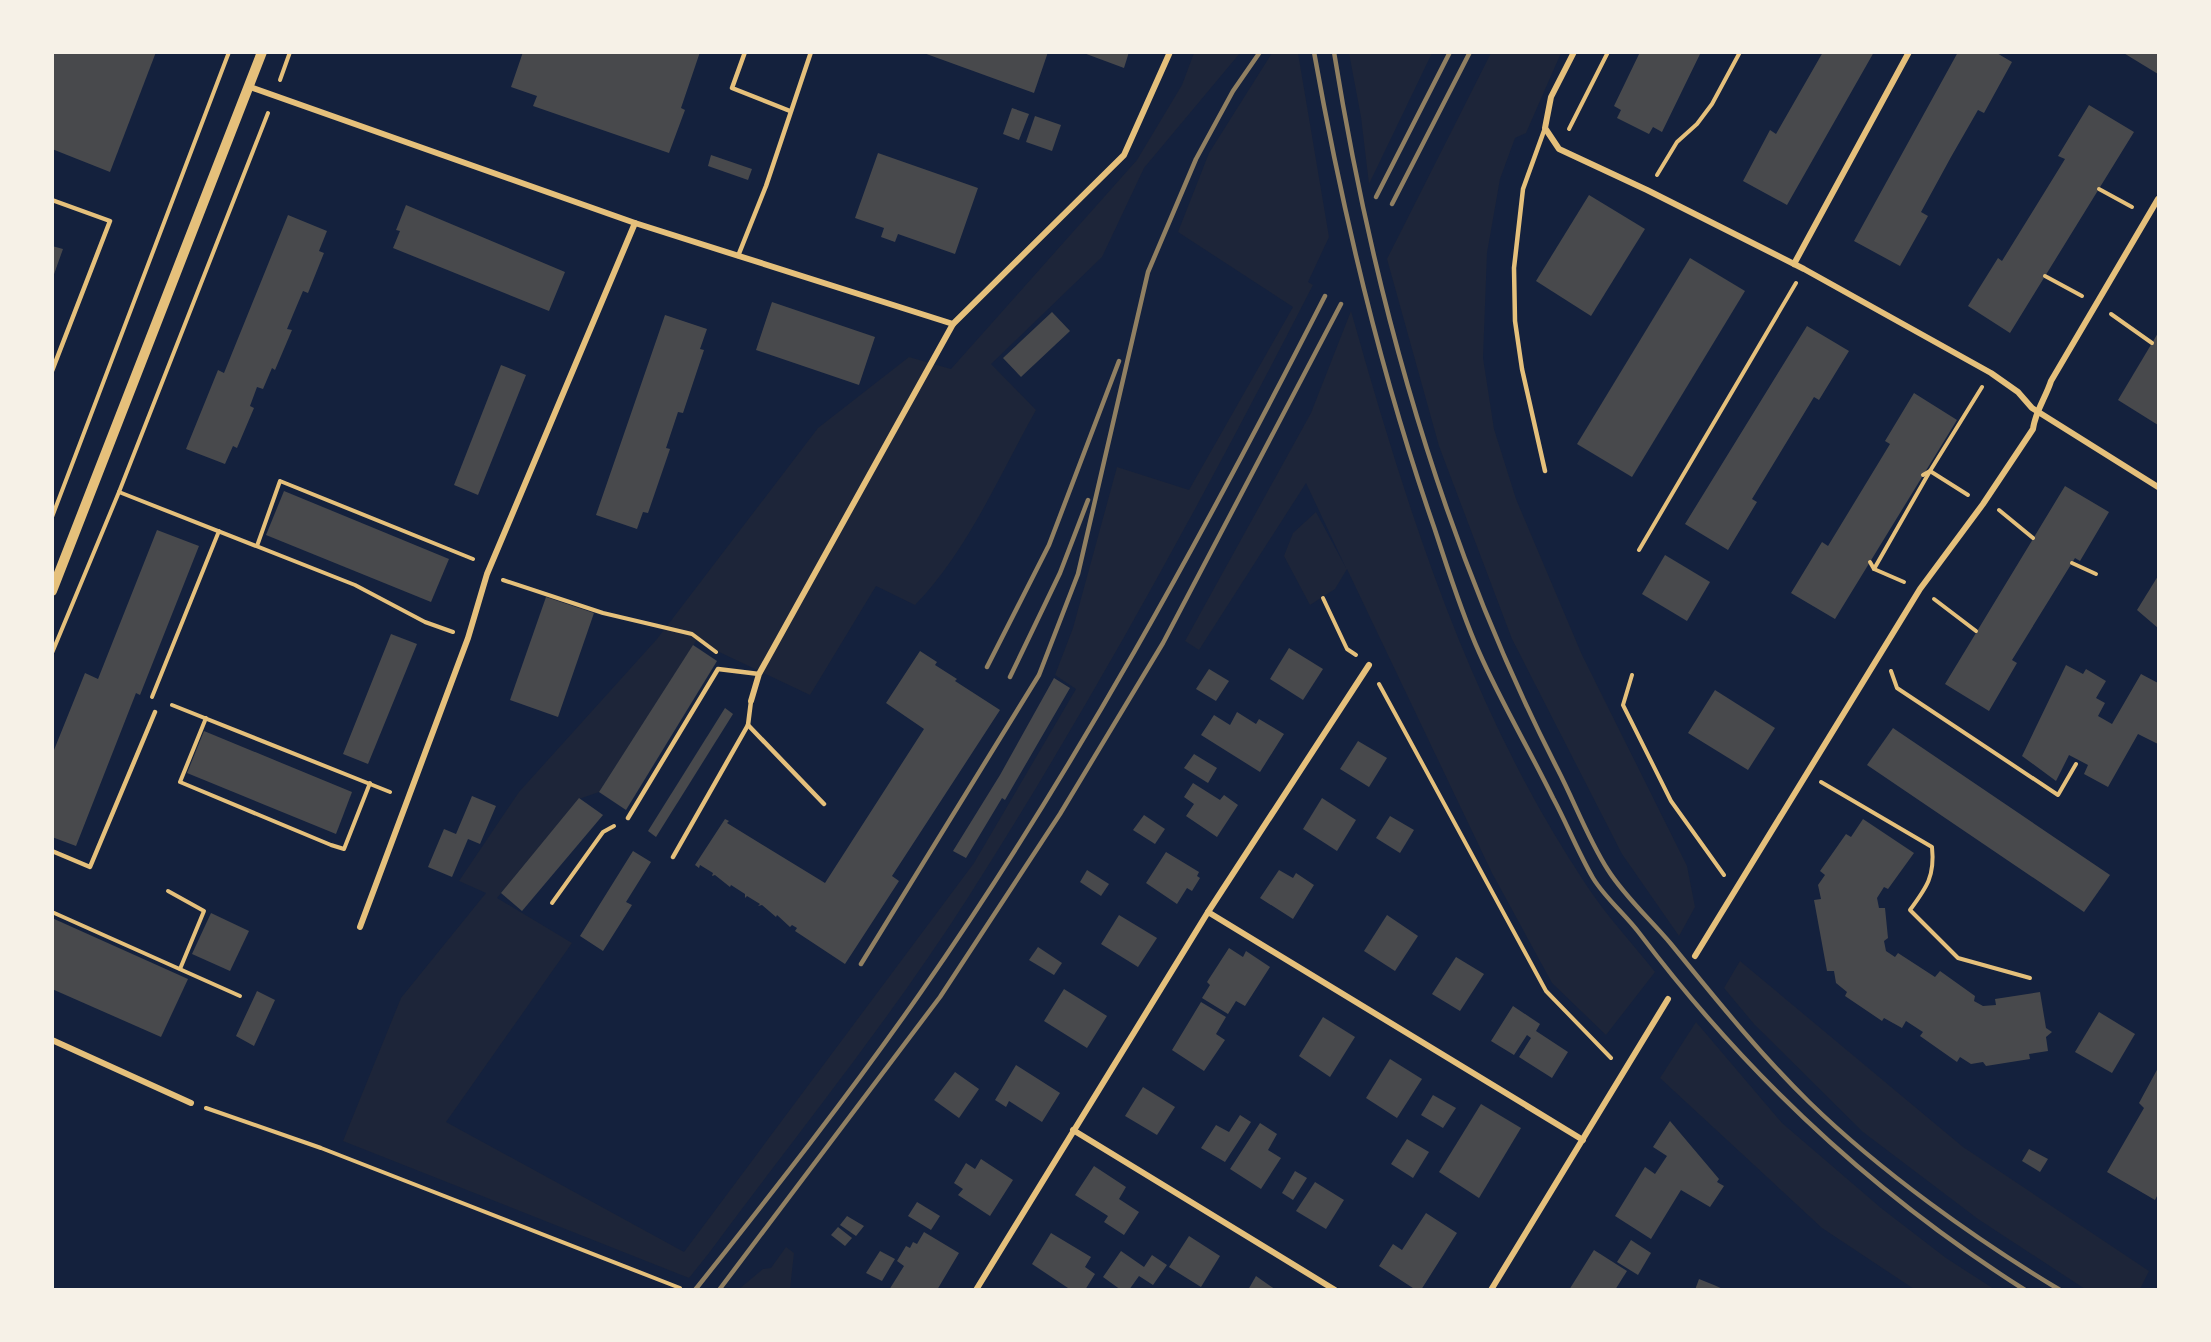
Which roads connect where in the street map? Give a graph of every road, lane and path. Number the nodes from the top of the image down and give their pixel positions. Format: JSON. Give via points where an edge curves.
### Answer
{"nodes":[{"id":1,"x":229,"y":52,"type":"edge"},
{"id":2,"x":262,"y":52,"type":"edge"},
{"id":3,"x":290,"y":52,"type":"edge"},
{"id":4,"x":745,"y":52,"type":"edge"},
{"id":5,"x":811,"y":52,"type":"edge"},
{"id":6,"x":1170,"y":52,"type":"edge"},
{"id":7,"x":1574,"y":52,"type":"edge"},
{"id":8,"x":1608,"y":52,"type":"edge"},
{"id":9,"x":1740,"y":52,"type":"edge"},
{"id":10,"x":1909,"y":52,"type":"edge"},
{"id":11,"x":249,"y":87,"type":"junction"},
{"id":12,"x":274,"y":96,"type":"junction"},
{"id":13,"x":790,"y":111,"type":"junction"},
{"id":14,"x":1545,"y":128,"type":"junction"},
{"id":15,"x":1559,"y":149,"type":"junction"},
{"id":16,"x":2099,"y":189,"type":"dead end"},
{"id":17,"x":1647,"y":190,"type":"junction"},
{"id":18,"x":2158,"y":199,"type":"edge"},
{"id":19,"x":52,"y":200,"type":"edge"},
{"id":20,"x":2148,"y":215,"type":"junction"},
{"id":21,"x":635,"y":223,"type":"junction"},
{"id":22,"x":738,"y":256,"type":"junction"},
{"id":23,"x":1794,"y":264,"type":"junction"},
{"id":24,"x":1804,"y":269,"type":"junction"},
{"id":25,"x":2045,"y":276,"type":"dead end"},
{"id":26,"x":2095,"y":303,"type":"junction"},
{"id":27,"x":953,"y":324,"type":"junction"},
{"id":28,"x":2152,"y":344,"type":"dead end"},
{"id":29,"x":52,"y":371,"type":"edge"},
{"id":30,"x":1991,"y":374,"type":"junction"},
{"id":31,"x":2038,"y":412,"type":"junction"},
{"id":32,"x":1545,"y":471,"type":"dead end"},
{"id":33,"x":1930,"y":471,"type":"junction"},
{"id":34,"x":1923,"y":475,"type":"dead end"},
{"id":35,"x":2158,"y":487,"type":"edge"},
{"id":36,"x":119,"y":492,"type":"junction"},
{"id":37,"x":1983,"y":504,"type":"junction"},
{"id":38,"x":52,"y":517,"type":"edge"},
{"id":39,"x":219,"y":531,"type":"junction"},
{"id":40,"x":2033,"y":538,"type":"dead end"},
{"id":41,"x":257,"y":546,"type":"junction"},
{"id":42,"x":1639,"y":550,"type":"dead end"},
{"id":43,"x":1870,"y":562,"type":"dead end"},
{"id":44,"x":2072,"y":563,"type":"dead end"},
{"id":45,"x":490,"y":566,"type":"junction"},
{"id":46,"x":1874,"y":569,"type":"junction"},
{"id":47,"x":487,"y":574,"type":"junction"},
{"id":48,"x":2096,"y":574,"type":"dead end"},
{"id":49,"x":1920,"y":588,"type":"junction"},
{"id":50,"x":52,"y":591,"type":"edge"},
{"id":51,"x":1323,"y":598,"type":"dead end"},
{"id":52,"x":1976,"y":631,"type":"dead end"},
{"id":53,"x":468,"y":638,"type":"junction"},
{"id":54,"x":1884,"y":647,"type":"junction"},
{"id":55,"x":52,"y":653,"type":"edge"},
{"id":56,"x":1369,"y":665,"type":"junction"},
{"id":57,"x":723,"y":669,"type":"junction"},
{"id":58,"x":759,"y":674,"type":"junction"},
{"id":59,"x":1632,"y":675,"type":"dead end"},
{"id":60,"x":155,"y":698,"type":"dead end"},
{"id":61,"x":751,"y":701,"type":"joint"},
{"id":62,"x":164,"y":702,"type":"dead end"},
{"id":63,"x":155,"y":712,"type":"dead end"},
{"id":64,"x":206,"y":718,"type":"junction"},
{"id":65,"x":748,"y":725,"type":"junction"},
{"id":66,"x":2076,"y":764,"type":"dead end"},
{"id":67,"x":1806,"y":774,"type":"junction"},
{"id":68,"x":370,"y":783,"type":"junction"},
{"id":69,"x":408,"y":800,"type":"junction"},
{"id":70,"x":824,"y":804,"type":"dead end"},
{"id":71,"x":628,"y":818,"type":"joint"},
{"id":72,"x":52,"y":851,"type":"edge"},
{"id":73,"x":673,"y":857,"type":"dead end"},
{"id":74,"x":1735,"y":890,"type":"junction"},
{"id":75,"x":168,"y":891,"type":"dead end"},
{"id":76,"x":552,"y":903,"type":"dead end"},
{"id":77,"x":52,"y":912,"type":"edge"},
{"id":78,"x":1208,"y":912,"type":"junction"},
{"id":79,"x":360,"y":927,"type":"dead end"},
{"id":80,"x":1695,"y":956,"type":"dead end"},
{"id":81,"x":180,"y":969,"type":"junction"},
{"id":82,"x":2030,"y":978,"type":"dead end"},
{"id":83,"x":240,"y":996,"type":"dead end"},
{"id":84,"x":1668,"y":999,"type":"dead end"},
{"id":85,"x":52,"y":1040,"type":"edge"},
{"id":86,"x":1624,"y":1071,"type":"junction"},
{"id":87,"x":191,"y":1103,"type":"joint"},
{"id":88,"x":1073,"y":1130,"type":"junction"},
{"id":89,"x":1583,"y":1140,"type":"junction"},
{"id":90,"x":680,"y":1288,"type":"edge"},
{"id":91,"x":976,"y":1290,"type":"edge"},
{"id":92,"x":1335,"y":1290,"type":"edge"},
{"id":93,"x":1491,"y":1290,"type":"edge"}],
"edges":[{"from":1,"to":38,"type":"path"},
{"from":2,"to":11,"type":"street"},
{"from":3,"to":12,"type":"path"},
{"from":4,"to":13,"type":"lane","via":[[732,88]]},
{"from":5,"to":13,"type":"lane"},
{"from":6,"to":27,"type":"street","via":[[1124,155]]},
{"from":7,"to":14,"type":"street","via":[[1551,97]]},
{"from":8,"to":15,"type":"path"},
{"from":9,"to":17,"type":"path","via":[[1712,104],[1677,142]]},
{"from":10,"to":23,"type":"street"},
{"from":11,"to":12,"type":"street"},
{"from":11,"to":50,"type":"street"},
{"from":12,"to":21,"type":"street"},
{"from":12,"to":36,"type":"path"},
{"from":13,"to":22,"type":"lane"},
{"from":14,"to":15,"type":"street"},
{"from":14,"to":32,"type":"lane","via":[[1523,189],[1514,268],[1515,321],[1522,369]]},
{"from":15,"to":17,"type":"street"},
{"from":16,"to":20,"type":"path"},
{"from":17,"to":23,"type":"street"},
{"from":18,"to":20,"type":"street"},
{"from":19,"to":29,"type":"lane","via":[[110,222]]},
{"from":20,"to":26,"type":"street"},
{"from":21,"to":22,"type":"street"},
{"from":21,"to":45,"type":"street"},
{"from":22,"to":27,"type":"street"},
{"from":23,"to":24,"type":"street"},
{"from":24,"to":30,"type":"street"},
{"from":24,"to":42,"type":"path"},
{"from":25,"to":26,"type":"path"},
{"from":26,"to":28,"type":"path"},
{"from":26,"to":31,"type":"street","via":[[2050,381]]},
{"from":27,"to":58,"type":"street"},
{"from":30,"to":31,"type":"street"},
{"from":30,"to":33,"type":"path"},
{"from":31,"to":35,"type":"street"},
{"from":31,"to":37,"type":"street","via":[[2033,429]]},
{"from":33,"to":34,"type":"path"},
{"from":33,"to":37,"type":"path"},
{"from":33,"to":46,"type":"path"},
{"from":36,"to":39,"type":"path"},
{"from":36,"to":55,"type":"path"},
{"from":37,"to":40,"type":"path","via":[[1995,507]]},
{"from":37,"to":49,"type":"street"},
{"from":39,"to":41,"type":"path"},
{"from":39,"to":60,"type":"path","via":[[152,697]]},
{"from":41,"to":45,"type":"path","via":[[280,481]]},
{"from":41,"to":53,"type":"path","via":[[355,585],[425,622]]},
{"from":43,"to":46,"type":"path"},
{"from":44,"to":48,"type":"path"},
{"from":45,"to":47,"type":"street"},
{"from":46,"to":49,"type":"path"},
{"from":47,"to":53,"type":"street"},
{"from":47,"to":57,"type":"path","via":[[603,613],[692,634],[725,659]]},
{"from":49,"to":52,"type":"path"},
{"from":49,"to":54,"type":"street"},
{"from":51,"to":56,"type":"path","via":[[1347,649]]},
{"from":53,"to":69,"type":"street"},
{"from":54,"to":66,"type":"path","via":[[1897,688],[2058,795]]},
{"from":54,"to":67,"type":"street"},
{"from":56,"to":78,"type":"street"},
{"from":56,"to":86,"type":"path","via":[[1546,991]]},
{"from":57,"to":58,"type":"lane"},
{"from":57,"to":71,"type":"lane","via":[[718,669]]},
{"from":58,"to":61,"type":"street"},
{"from":59,"to":74,"type":"path","via":[[1623,705],[1671,801]]},
{"from":61,"to":65,"type":"lane"},
{"from":62,"to":64,"type":"path"},
{"from":63,"to":72,"type":"lane","via":[[90,867]]},
{"from":64,"to":68,"type":"path"},
{"from":64,"to":68,"type":"path","via":[[180,782],[331,845],[344,849]]},
{"from":65,"to":70,"type":"lane"},
{"from":65,"to":73,"type":"lane"},
{"from":67,"to":74,"type":"street"},
{"from":67,"to":82,"type":"path","via":[[1932,847],[1934,867],[1910,910],[1958,958]]},
{"from":68,"to":69,"type":"path"},
{"from":69,"to":79,"type":"street"},
{"from":71,"to":76,"type":"path","via":[[603,832]]},
{"from":74,"to":80,"type":"street"},
{"from":75,"to":81,"type":"path","via":[[204,911]]},
{"from":77,"to":81,"type":"path"},
{"from":78,"to":88,"type":"street"},
{"from":78,"to":89,"type":"street"},
{"from":81,"to":83,"type":"path"},
{"from":84,"to":86,"type":"street"},
{"from":85,"to":87,"type":"street"},
{"from":86,"to":89,"type":"street"},
{"from":87,"to":90,"type":"path","via":[[321,1148]]},
{"from":88,"to":91,"type":"street"},
{"from":88,"to":92,"type":"street"},
{"from":89,"to":93,"type":"street"}]}
